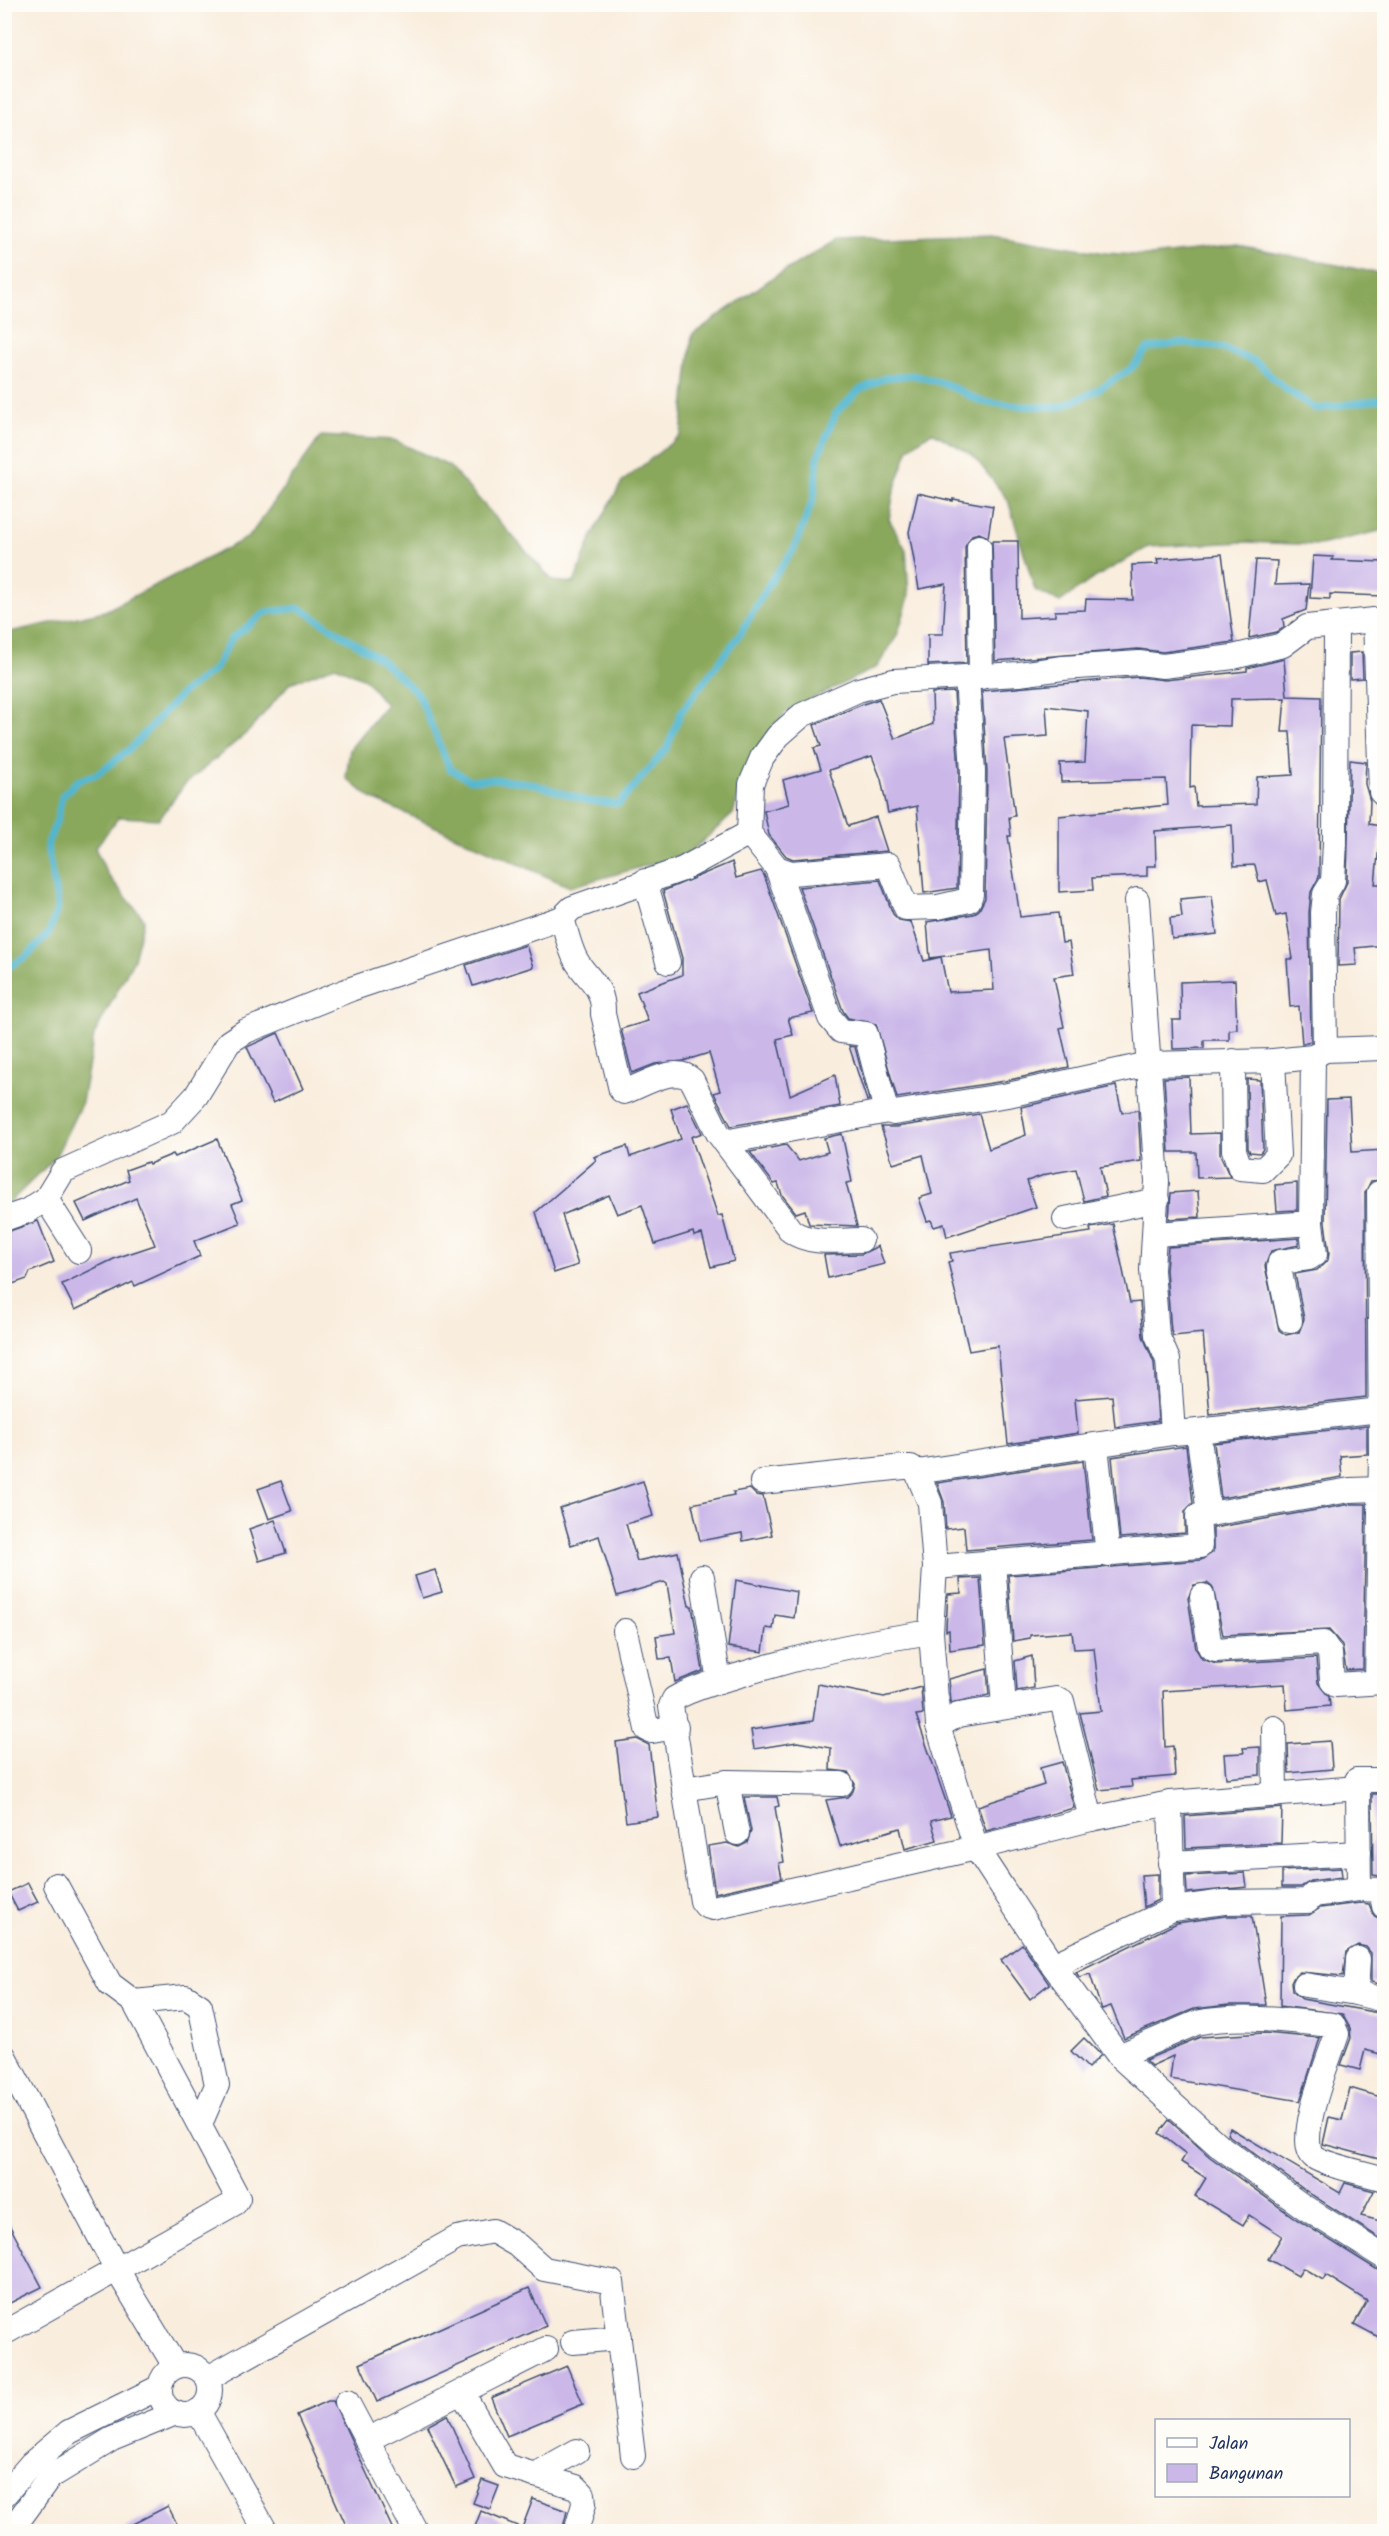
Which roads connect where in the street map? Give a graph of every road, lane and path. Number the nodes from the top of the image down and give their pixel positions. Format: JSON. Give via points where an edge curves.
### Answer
{"nodes":[{"id":1,"x":979,"y":547,"type":"dead end"},
{"id":2,"x":1380,"y":619,"type":"edge"},
{"id":3,"x":1336,"y":624,"type":"junction"},
{"id":4,"x":974,"y":677,"type":"junction"},
{"id":5,"x":1384,"y":795,"type":"edge"},
{"id":6,"x":749,"y":833,"type":"junction"},
{"id":7,"x":777,"y":868,"type":"junction"},
{"id":8,"x":645,"y":882,"type":"junction"},
{"id":9,"x":1137,"y":900,"type":"dead end"},
{"id":10,"x":562,"y":918,"type":"junction"},
{"id":11,"x":668,"y":962,"type":"dead end"},
{"id":12,"x":1384,"y":1048,"type":"edge"},
{"id":13,"x":1319,"y":1053,"type":"junction"},
{"id":14,"x":1233,"y":1061,"type":"junction"},
{"id":15,"x":1273,"y":1061,"type":"junction"},
{"id":16,"x":1149,"y":1064,"type":"junction"},
{"id":17,"x":888,"y":1111,"type":"junction"},
{"id":18,"x":724,"y":1142,"type":"junction"},
{"id":19,"x":1378,"y":1193,"type":"dead end"},
{"id":20,"x":46,"y":1198,"type":"junction"},
{"id":21,"x":1157,"y":1200,"type":"junction"},
{"id":22,"x":4,"y":1219,"type":"edge"},
{"id":23,"x":1065,"y":1219,"type":"dead end"},
{"id":24,"x":1311,"y":1223,"type":"junction"},
{"id":25,"x":1156,"y":1234,"type":"junction"},
{"id":26,"x":861,"y":1240,"type":"dead end"},
{"id":27,"x":79,"y":1251,"type":"dead end"},
{"id":28,"x":1382,"y":1265,"type":"edge"},
{"id":29,"x":1290,"y":1321,"type":"dead end"},
{"id":30,"x":1382,"y":1350,"type":"edge"},
{"id":31,"x":1380,"y":1410,"type":"junction"},
{"id":32,"x":1198,"y":1431,"type":"junction"},
{"id":33,"x":1173,"y":1433,"type":"junction"},
{"id":34,"x":1096,"y":1446,"type":"junction"},
{"id":35,"x":1383,"y":1454,"type":"edge"},
{"id":36,"x":917,"y":1472,"type":"junction"},
{"id":37,"x":762,"y":1482,"type":"dead end"},
{"id":38,"x":1380,"y":1489,"type":"junction"},
{"id":39,"x":1209,"y":1514,"type":"junction"},
{"id":40,"x":1108,"y":1555,"type":"junction"},
{"id":41,"x":993,"y":1562,"type":"junction"},
{"id":42,"x":935,"y":1567,"type":"junction"},
{"id":43,"x":702,"y":1577,"type":"dead end"},
{"id":44,"x":1202,"y":1596,"type":"dead end"},
{"id":45,"x":626,"y":1631,"type":"dead end"},
{"id":46,"x":931,"y":1632,"type":"junction"},
{"id":47,"x":719,"y":1681,"type":"junction"},
{"id":48,"x":1381,"y":1681,"type":"edge"},
{"id":49,"x":1004,"y":1707,"type":"junction"},
{"id":50,"x":938,"y":1726,"type":"junction"},
{"id":51,"x":675,"y":1727,"type":"junction"},
{"id":52,"x":1274,"y":1728,"type":"dead end"},
{"id":53,"x":1384,"y":1780,"type":"edge"},
{"id":54,"x":727,"y":1782,"type":"junction"},
{"id":55,"x":841,"y":1784,"type":"dead end"},
{"id":56,"x":1358,"y":1788,"type":"junction"},
{"id":57,"x":684,"y":1789,"type":"junction"},
{"id":58,"x":1275,"y":1795,"type":"junction"},
{"id":59,"x":1170,"y":1803,"type":"junction"},
{"id":60,"x":1090,"y":1819,"type":"junction"},
{"id":61,"x":737,"y":1833,"type":"dead end"},
{"id":62,"x":976,"y":1848,"type":"junction"},
{"id":63,"x":1359,"y":1853,"type":"junction"},
{"id":64,"x":1170,"y":1863,"type":"junction"},
{"id":65,"x":56,"y":1885,"type":"dead end"},
{"id":66,"x":1359,"y":1889,"type":"junction"},
{"id":67,"x":1384,"y":1906,"type":"edge"},
{"id":68,"x":1173,"y":1909,"type":"junction"},
{"id":69,"x":1358,"y":1959,"type":"dead end"},
{"id":70,"x":1053,"y":1965,"type":"junction"},
{"id":71,"x":1305,"y":1985,"type":"dead end"},
{"id":72,"x":1356,"y":1993,"type":"junction"},
{"id":73,"x":1384,"y":2000,"type":"edge"},
{"id":74,"x":134,"y":2002,"type":"junction"},
{"id":75,"x":4,"y":2056,"type":"edge"},
{"id":76,"x":1119,"y":2056,"type":"junction"},
{"id":77,"x":200,"y":2124,"type":"junction"},
{"id":78,"x":1384,"y":2179,"type":"edge"},
{"id":79,"x":1384,"y":2257,"type":"edge"},
{"id":80,"x":117,"y":2270,"type":"junction"},
{"id":81,"x":4,"y":2333,"type":"edge"},
{"id":82,"x":619,"y":2338,"type":"junction"},
{"id":83,"x":573,"y":2342,"type":"dead end"},
{"id":84,"x":546,"y":2349,"type":"dead end"},
{"id":85,"x":176,"y":2366,"type":"junction"},
{"id":86,"x":208,"y":2378,"type":"junction"},
{"id":87,"x":160,"y":2387,"type":"junction"},
{"id":88,"x":463,"y":2394,"type":"junction"},
{"id":89,"x":347,"y":2402,"type":"dead end"},
{"id":90,"x":187,"y":2412,"type":"junction"},
{"id":91,"x":367,"y":2440,"type":"junction"},
{"id":92,"x":577,"y":2451,"type":"dead end"},
{"id":93,"x":633,"y":2456,"type":"dead end"},
{"id":94,"x":534,"y":2475,"type":"junction"},
{"id":95,"x":8,"y":2491,"type":"edge"},
{"id":96,"x":32,"y":2502,"type":"junction"},
{"id":97,"x":10,"y":2532,"type":"edge"},
{"id":98,"x":266,"y":2532,"type":"edge"},
{"id":99,"x":416,"y":2532,"type":"edge"},
{"id":100,"x":576,"y":2532,"type":"edge"}],
"edges":[{"from":1,"to":4,"type":"street"},
{"from":2,"to":3,"type":"street"},
{"from":2,"to":5,"type":"street"},
{"from":3,"to":4,"type":"street","via":[[1307,627],[1283,645],[1233,657],[1163,666],[1139,663]]},
{"from":3,"to":13,"type":"street","via":[[1335,842],[1333,881],[1325,894],[1323,913]]},
{"from":4,"to":6,"type":"street","via":[[880,683],[802,715],[778,736],[758,766],[751,784]]},
{"from":4,"to":7,"type":"street","via":[[969,900],[938,907],[906,908],[889,865],[791,873]]},
{"from":6,"to":7,"type":"street"},
{"from":6,"to":8,"type":"street","via":[[683,870]]},
{"from":7,"to":17,"type":"street","via":[[830,1018],[841,1031],[866,1034]]},
{"from":8,"to":10,"type":"street","via":[[572,908]]},
{"from":8,"to":11,"type":"street"},
{"from":9,"to":16,"type":"street"},
{"from":10,"to":18,"type":"street","via":[[575,958],[603,1002],[621,1090],[677,1072],[687,1075]]},
{"from":10,"to":20,"type":"street","via":[[351,989],[246,1031],[229,1042],[196,1096],[172,1122],[63,1171]]},
{"from":12,"to":13,"type":"street"},
{"from":13,"to":15,"type":"street"},
{"from":13,"to":24,"type":"street"},
{"from":14,"to":15,"type":"street"},
{"from":14,"to":15,"type":"street","via":[[1234,1150],[1240,1168],[1246,1170],[1263,1170],[1278,1155]]},
{"from":14,"to":16,"type":"street"},
{"from":16,"to":17,"type":"street","via":[[997,1097],[901,1113]]},
{"from":16,"to":21,"type":"street"},
{"from":17,"to":18,"type":"street"},
{"from":18,"to":26,"type":"street","via":[[791,1231],[823,1240]]},
{"from":19,"to":28,"type":"street"},
{"from":20,"to":22,"type":"street","via":[[27,1211]]},
{"from":20,"to":27,"type":"street"},
{"from":21,"to":23,"type":"street"},
{"from":21,"to":25,"type":"street"},
{"from":24,"to":25,"type":"street"},
{"from":24,"to":29,"type":"street","via":[[1315,1254],[1280,1262]]},
{"from":25,"to":33,"type":"street","via":[[1154,1302],[1157,1335],[1168,1360]]},
{"from":28,"to":30,"type":"street"},
{"from":30,"to":31,"type":"street"},
{"from":31,"to":32,"type":"street"},
{"from":31,"to":35,"type":"street"},
{"from":32,"to":33,"type":"street"},
{"from":32,"to":39,"type":"street"},
{"from":33,"to":34,"type":"street"},
{"from":34,"to":36,"type":"street"},
{"from":34,"to":40,"type":"street"},
{"from":35,"to":38,"type":"street"},
{"from":36,"to":37,"type":"street","via":[[904,1467]]},
{"from":36,"to":42,"type":"street","via":[[930,1503]]},
{"from":38,"to":39,"type":"street","via":[[1350,1490]]},
{"from":38,"to":48,"type":"street"},
{"from":39,"to":40,"type":"street","via":[[1198,1516],[1200,1546]]},
{"from":40,"to":41,"type":"street"},
{"from":41,"to":42,"type":"street"},
{"from":41,"to":49,"type":"street"},
{"from":42,"to":46,"type":"street"},
{"from":43,"to":47,"type":"street"},
{"from":44,"to":48,"type":"street","via":[[1210,1647],[1215,1650],[1323,1643],[1330,1653],[1332,1681],[1336,1685]]},
{"from":45,"to":51,"type":"street","via":[[647,1729]]},
{"from":46,"to":47,"type":"street","via":[[803,1656]]},
{"from":46,"to":50,"type":"street"},
{"from":47,"to":51,"type":"street","via":[[674,1699],[671,1706]]},
{"from":49,"to":50,"type":"street","via":[[958,1715]]},
{"from":49,"to":60,"type":"street","via":[[1062,1701]]},
{"from":50,"to":62,"type":"street"},
{"from":51,"to":57,"type":"street"},
{"from":52,"to":58,"type":"street"},
{"from":53,"to":56,"type":"street","via":[[1357,1780]]},
{"from":54,"to":55,"type":"street"},
{"from":54,"to":57,"type":"street"},
{"from":54,"to":61,"type":"street"},
{"from":56,"to":58,"type":"street"},
{"from":56,"to":63,"type":"street"},
{"from":57,"to":62,"type":"street","via":[[702,1901],[709,1908]]},
{"from":58,"to":59,"type":"street"},
{"from":59,"to":60,"type":"street"},
{"from":59,"to":64,"type":"street"},
{"from":60,"to":62,"type":"street"},
{"from":62,"to":70,"type":"street"},
{"from":63,"to":64,"type":"street"},
{"from":63,"to":66,"type":"street"},
{"from":64,"to":68,"type":"street"},
{"from":65,"to":74,"type":"street","via":[[110,1984]]},
{"from":66,"to":67,"type":"street","via":[[1381,1890]]},
{"from":66,"to":68,"type":"street","via":[[1313,1895],[1308,1901],[1224,1902]]},
{"from":68,"to":70,"type":"street"},
{"from":69,"to":72,"type":"street"},
{"from":70,"to":76,"type":"street"},
{"from":71,"to":72,"type":"street"},
{"from":72,"to":73,"type":"street"},
{"from":74,"to":77,"type":"street"},
{"from":74,"to":77,"type":"street","via":[[186,1997],[200,2006],[217,2085]]},
{"from":75,"to":80,"type":"street"},
{"from":76,"to":78,"type":"street","via":[[1208,2020],[1259,2019],[1333,2025],[1337,2034],[1306,2145],[1316,2158]]},
{"from":76,"to":79,"type":"street","via":[[1218,2145],[1304,2207]]},
{"from":77,"to":80,"type":"street","via":[[238,2194],[237,2201]]},
{"from":80,"to":81,"type":"street"},
{"from":80,"to":85,"type":"street"},
{"from":82,"to":83,"type":"street"},
{"from":82,"to":86,"type":"street","via":[[612,2282],[544,2270],[517,2245],[493,2231],[457,2238]]},
{"from":82,"to":93,"type":"street"},
{"from":84,"to":88,"type":"street"},
{"from":85,"to":86,"type":"street","via":[[194,2366]]},
{"from":85,"to":87,"type":"street","via":[[168,2371]]},
{"from":86,"to":90,"type":"street","via":[[209,2397]]},
{"from":87,"to":90,"type":"street","via":[[164,2404]]},
{"from":87,"to":95,"type":"street","via":[[69,2432],[31,2464]]},
{"from":88,"to":91,"type":"street"},
{"from":88,"to":94,"type":"street","via":[[504,2466]]},
{"from":89,"to":91,"type":"street"},
{"from":90,"to":96,"type":"street","via":[[112,2439],[50,2477]]},
{"from":90,"to":98,"type":"street"},
{"from":91,"to":99,"type":"street"},
{"from":92,"to":94,"type":"street"},
{"from":94,"to":100,"type":"street","via":[[576,2487],[583,2494]]},
{"from":95,"to":96,"type":"street"},
{"from":96,"to":97,"type":"street"}]}
